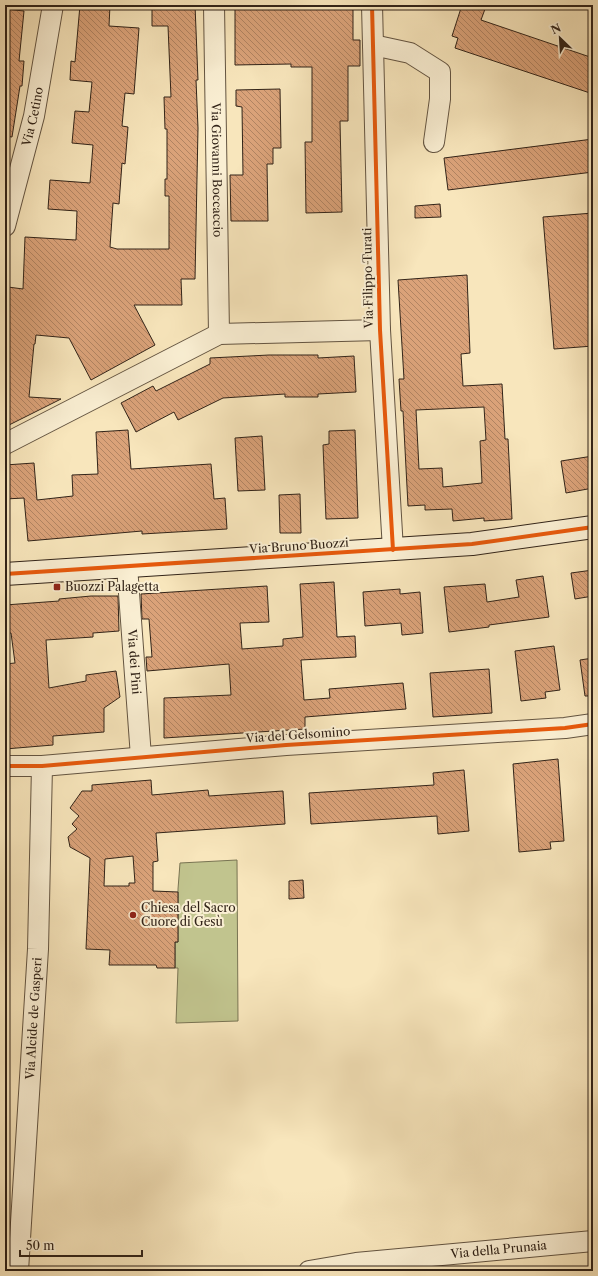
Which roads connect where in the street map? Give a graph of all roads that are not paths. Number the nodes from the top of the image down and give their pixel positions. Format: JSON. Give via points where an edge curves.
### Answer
{"nodes":[{"id":1,"x":53,"y":5,"type":"edge"},
{"id":2,"x":214,"y":5,"type":"edge"},
{"id":3,"x":372,"y":5,"type":"edge"},
{"id":4,"x":373,"y":45,"type":"junction"},
{"id":5,"x":434,"y":142,"type":"dead end"},
{"id":6,"x":5,"y":226,"type":"edge"},
{"id":7,"x":380,"y":330,"type":"junction"},
{"id":8,"x":219,"y":334,"type":"junction"},
{"id":9,"x":5,"y":444,"type":"edge"},
{"id":10,"x":593,"y":527,"type":"edge"},
{"id":11,"x":393,"y":550,"type":"junction"},
{"id":12,"x":127,"y":566,"type":"junction"},
{"id":13,"x":5,"y":574,"type":"edge"},
{"id":14,"x":593,"y":724,"type":"edge"},
{"id":15,"x":141,"y":757,"type":"junction"},
{"id":16,"x":5,"y":766,"type":"edge"},
{"id":17,"x":42,"y":766,"type":"junction"},
{"id":18,"x":593,"y":1241,"type":"edge"},
{"id":19,"x":18,"y":1271,"type":"edge"},
{"id":20,"x":309,"y":1271,"type":"edge"}],
"edges":[{"from":1,"to":6,"type":"street","name":"Via Cetino","via":[[34,116]]},
{"from":2,"to":8,"type":"street","name":"Via Giovanni Boccaccio"},
{"from":3,"to":4,"type":"street","name":"Via Filippo Turati"},
{"from":4,"to":5,"type":"street","via":[[410,53],[440,72],[440,100]]},
{"from":4,"to":7,"type":"street","name":"Via Filippo Turati"},
{"from":7,"to":8,"type":"street"},
{"from":7,"to":11,"type":"street","name":"Via Filippo Turati"},
{"from":8,"to":9,"type":"street"},
{"from":10,"to":11,"type":"street","name":"Via Bruno Buozzi","via":[[472,544]]},
{"from":11,"to":12,"type":"street","name":"Via Bruno Buozzi"},
{"from":12,"to":13,"type":"street","name":"Via Bruno Buozzi"},
{"from":12,"to":15,"type":"street","name":"Via dei Pini"},
{"from":14,"to":15,"type":"street","name":"Via del Gelsomino"},
{"from":15,"to":17,"type":"street","name":"Via del Gelsomino"},
{"from":16,"to":17,"type":"street","name":"Via del Gelsomino"},
{"from":17,"to":19,"type":"street","name":"Via Alcide de Gasperi","via":[[38,949]]},
{"from":18,"to":20,"type":"street","name":"Via della Prunaia","via":[[356,1263]]}]}
